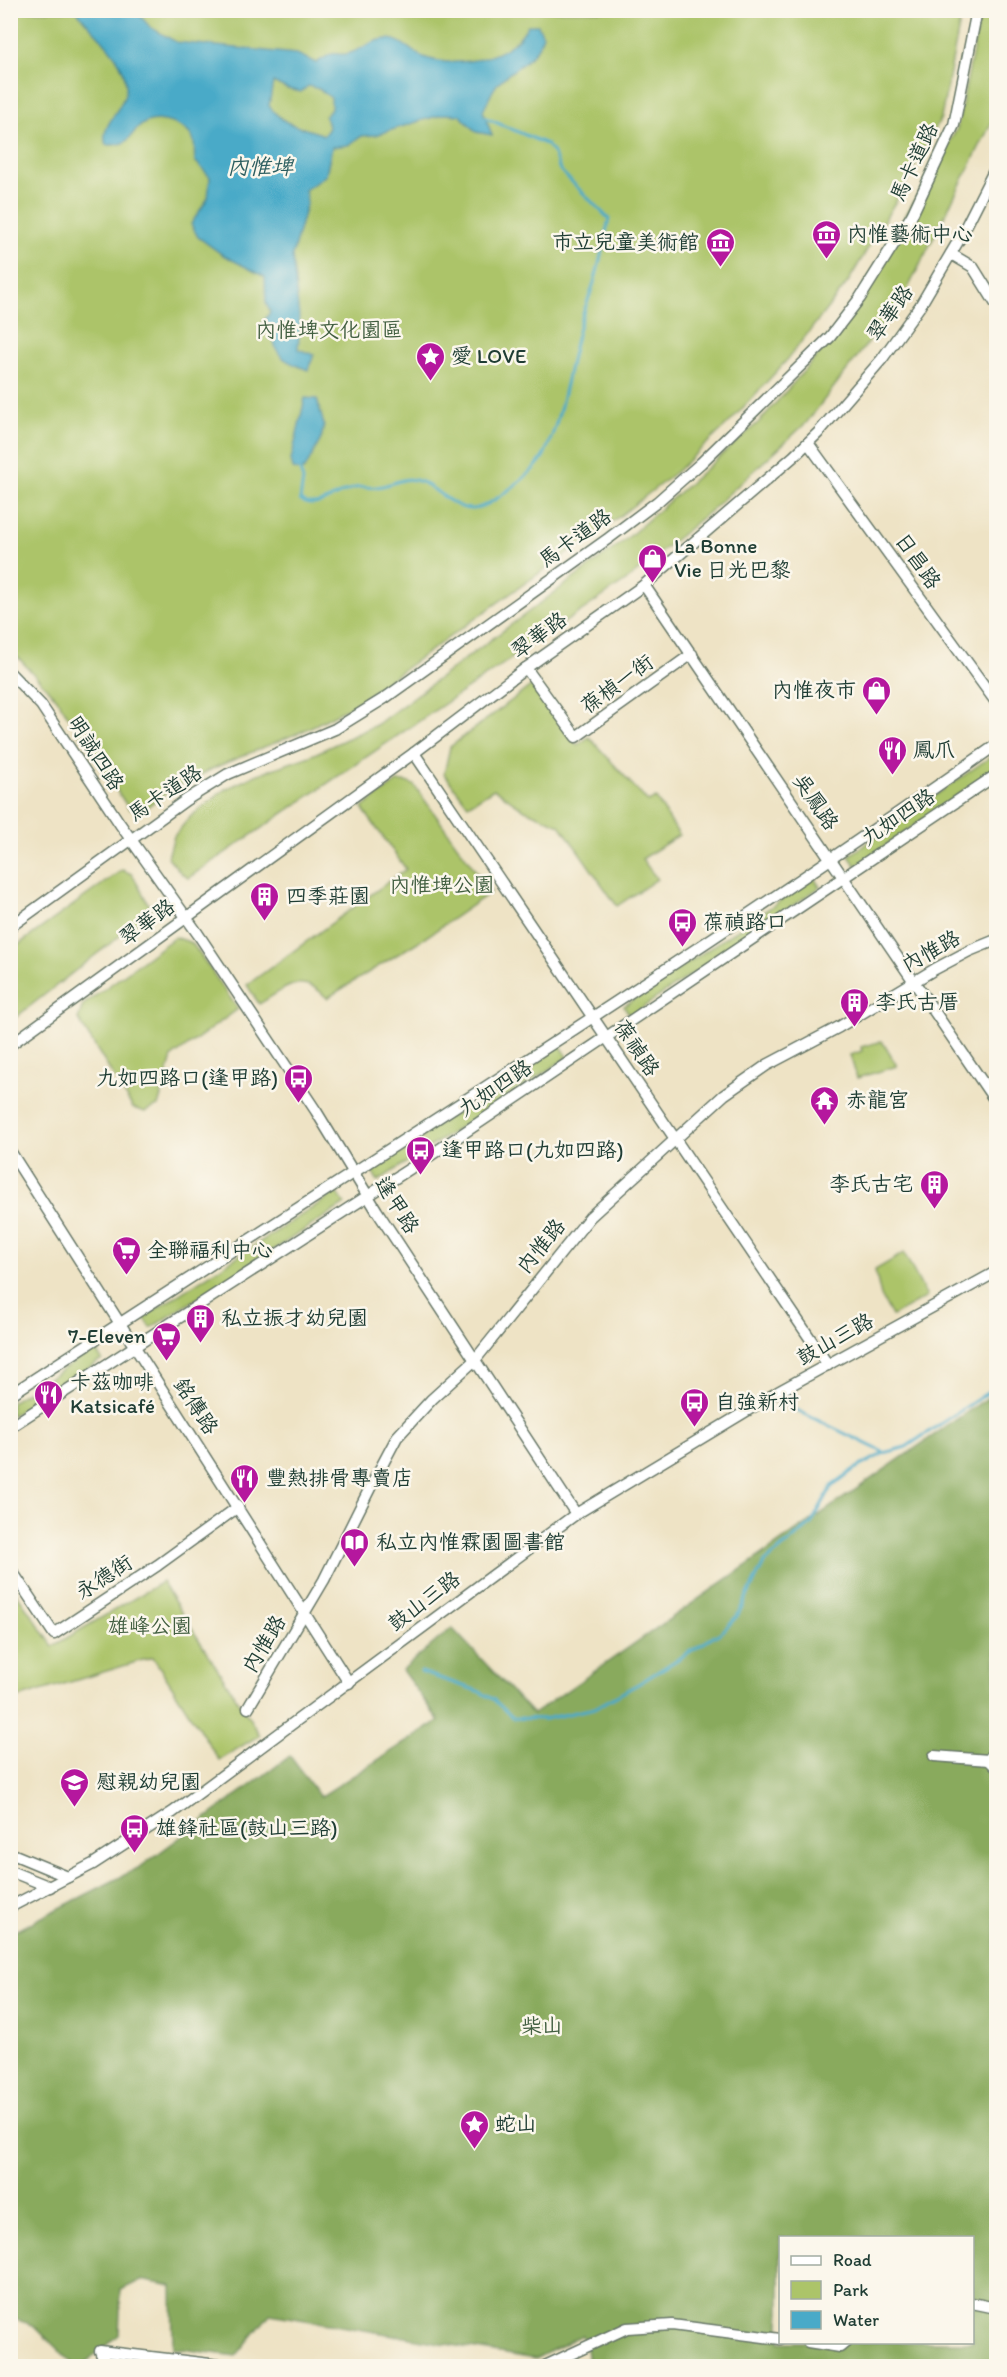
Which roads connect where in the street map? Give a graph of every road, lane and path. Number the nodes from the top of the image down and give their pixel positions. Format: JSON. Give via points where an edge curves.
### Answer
{"nodes":[{"id":1,"x":977,"y":10,"type":"edge"},
{"id":2,"x":996,"y":167,"type":"edge"},
{"id":3,"x":951,"y":254,"type":"junction"},
{"id":4,"x":996,"y":304,"type":"edge"},
{"id":5,"x":808,"y":443,"type":"junction"},
{"id":6,"x":644,"y":585,"type":"junction"},
{"id":7,"x":692,"y":654,"type":"junction"},
{"id":8,"x":526,"y":668,"type":"junction"},
{"id":9,"x":10,"y":673,"type":"edge"},
{"id":10,"x":996,"y":702,"type":"edge"},
{"id":11,"x":996,"y":745,"type":"edge"},
{"id":12,"x":414,"y":753,"type":"junction"},
{"id":13,"x":996,"y":775,"type":"edge"},
{"id":14,"x":133,"y":839,"type":"junction"},
{"id":15,"x":831,"y":859,"type":"junction"},
{"id":16,"x":843,"y":877,"type":"junction"},
{"id":17,"x":187,"y":918,"type":"junction"},
{"id":18,"x":10,"y":927,"type":"edge"},
{"id":19,"x":996,"y":940,"type":"edge"},
{"id":20,"x":915,"y":981,"type":"junction"},
{"id":21,"x":594,"y":1018,"type":"junction"},
{"id":22,"x":606,"y":1036,"type":"junction"},
{"id":23,"x":10,"y":1045,"type":"edge"},
{"id":24,"x":996,"y":1102,"type":"edge"},
{"id":25,"x":675,"y":1139,"type":"junction"},
{"id":26,"x":10,"y":1150,"type":"edge"},
{"id":27,"x":354,"y":1172,"type":"junction"},
{"id":28,"x":367,"y":1196,"type":"junction"},
{"id":29,"x":996,"y":1272,"type":"edge"},
{"id":30,"x":121,"y":1324,"type":"junction"},
{"id":31,"x":135,"y":1347,"type":"junction"},
{"id":32,"x":475,"y":1360,"type":"junction"},
{"id":33,"x":828,"y":1365,"type":"junction"},
{"id":34,"x":10,"y":1395,"type":"edge"},
{"id":35,"x":10,"y":1427,"type":"edge"},
{"id":36,"x":238,"y":1507,"type":"junction"},
{"id":37,"x":576,"y":1514,"type":"junction"},
{"id":38,"x":10,"y":1568,"type":"edge"},
{"id":39,"x":306,"y":1614,"type":"junction"},
{"id":40,"x":349,"y":1683,"type":"junction"},
{"id":41,"x":248,"y":1708,"type":"dead end"},
{"id":42,"x":996,"y":1746,"type":"edge"},
{"id":43,"x":934,"y":1756,"type":"dead end"},
{"id":44,"x":993,"y":1763,"type":"edge"},
{"id":45,"x":10,"y":1853,"type":"edge"},
{"id":46,"x":10,"y":1871,"type":"edge"},
{"id":47,"x":68,"y":1877,"type":"junction"},
{"id":48,"x":50,"y":1887,"type":"junction"},
{"id":49,"x":10,"y":1907,"type":"edge"},
{"id":50,"x":974,"y":2303,"type":"edge"},
{"id":51,"x":996,"y":2308,"type":"edge"},
{"id":52,"x":779,"y":2339,"type":"edge"},
{"id":53,"x":815,"y":2344,"type":"edge"},
{"id":54,"x":844,"y":2344,"type":"edge"},
{"id":55,"x":106,"y":2367,"type":"edge"},
{"id":56,"x":227,"y":2367,"type":"edge"},
{"id":57,"x":546,"y":2367,"type":"edge"}],
"edges":[{"from":1,"to":14,"type":"street","name":"馬卡道路","via":[[960,103],[948,141],[912,215],[860,298],[830,337],[701,463],[609,538],[360,715],[228,774]]},
{"from":2,"to":3,"type":"street","name":"翠華路"},
{"from":3,"to":4,"type":"street","via":[[973,267]]},
{"from":3,"to":5,"type":"street","name":"翠華路","via":[[882,359]]},
{"from":5,"to":6,"type":"street","name":"翠華路"},
{"from":5,"to":10,"type":"street","name":"日昌路"},
{"from":6,"to":7,"type":"street","name":"吳鳳路"},
{"from":6,"to":8,"type":"street","name":"翠華路"},
{"from":7,"to":8,"type":"street","name":"葆楨一街","via":[[576,737]]},
{"from":7,"to":15,"type":"street","name":"吳鳳路"},
{"from":8,"to":12,"type":"street","name":"翠華路"},
{"from":9,"to":14,"type":"street","name":"明誠四路","via":[[42,705]]},
{"from":11,"to":15,"type":"street","name":"九如四路"},
{"from":12,"to":17,"type":"street","name":"翠華路"},
{"from":12,"to":21,"type":"street","name":"葆禎路"},
{"from":13,"to":16,"type":"street","name":"九如四路"},
{"from":14,"to":17,"type":"street","name":"明誠四路"},
{"from":14,"to":18,"type":"street","name":"馬卡道路"},
{"from":15,"to":16,"type":"street","name":"吳鳳路"},
{"from":15,"to":21,"type":"street","name":"九如四路"},
{"from":16,"to":20,"type":"street","name":"吳鳳路"},
{"from":16,"to":22,"type":"street","name":"九如四路"},
{"from":17,"to":23,"type":"street","name":"翠華路"},
{"from":17,"to":27,"type":"street","name":"逢甲路"},
{"from":19,"to":20,"type":"street","name":"內惟路"},
{"from":20,"to":24,"type":"street","name":"吳鳳路"},
{"from":20,"to":25,"type":"street","name":"內惟路","via":[[767,1065],[724,1095]]},
{"from":21,"to":22,"type":"street","name":"葆禎路"},
{"from":21,"to":27,"type":"street","name":"九如四路"},
{"from":22,"to":25,"type":"street","name":"葆禎路"},
{"from":22,"to":28,"type":"street","name":"九如四路"},
{"from":25,"to":32,"type":"street","name":"內惟路","via":[[590,1217]]},
{"from":25,"to":33,"type":"street","name":"葆禎路"},
{"from":26,"to":30,"type":"street","name":"銘傳路"},
{"from":27,"to":28,"type":"street","name":"逢甲路"},
{"from":27,"to":30,"type":"street","name":"九如四路"},
{"from":28,"to":31,"type":"street","name":"九如四路"},
{"from":28,"to":32,"type":"street","name":"逢甲路"},
{"from":29,"to":33,"type":"street","name":"鼓山三路"},
{"from":30,"to":31,"type":"street","name":"銘傳路"},
{"from":30,"to":34,"type":"street","name":"九如四路"},
{"from":31,"to":35,"type":"street","name":"九如四路"},
{"from":31,"to":36,"type":"street","name":"銘傳路"},
{"from":32,"to":37,"type":"street","name":"逢甲路"},
{"from":32,"to":39,"type":"street","name":"內惟路","via":[[397,1437]]},
{"from":33,"to":37,"type":"street","name":"鼓山三路"},
{"from":36,"to":38,"type":"street","name":"永德街","via":[[54,1634]]},
{"from":36,"to":39,"type":"street","name":"銘傳路"},
{"from":37,"to":40,"type":"street","name":"鼓山三路"},
{"from":39,"to":40,"type":"street","name":"銘傳路"},
{"from":39,"to":41,"type":"street","name":"內惟路"},
{"from":40,"to":47,"type":"street","name":"鼓山三路","via":[[173,1812]]},
{"from":42,"to":44,"type":"street"},
{"from":43,"to":44,"type":"street"},
{"from":45,"to":47,"type":"street"},
{"from":46,"to":48,"type":"street"},
{"from":47,"to":48,"type":"street","name":"鼓山三路"},
{"from":48,"to":49,"type":"street","name":"鼓山三路"},
{"from":50,"to":51,"type":"street"},
{"from":52,"to":57,"type":"street","via":[[672,2325],[627,2328]]},
{"from":53,"to":54,"type":"street"},
{"from":55,"to":56,"type":"street","via":[[100,2351]]}]}
